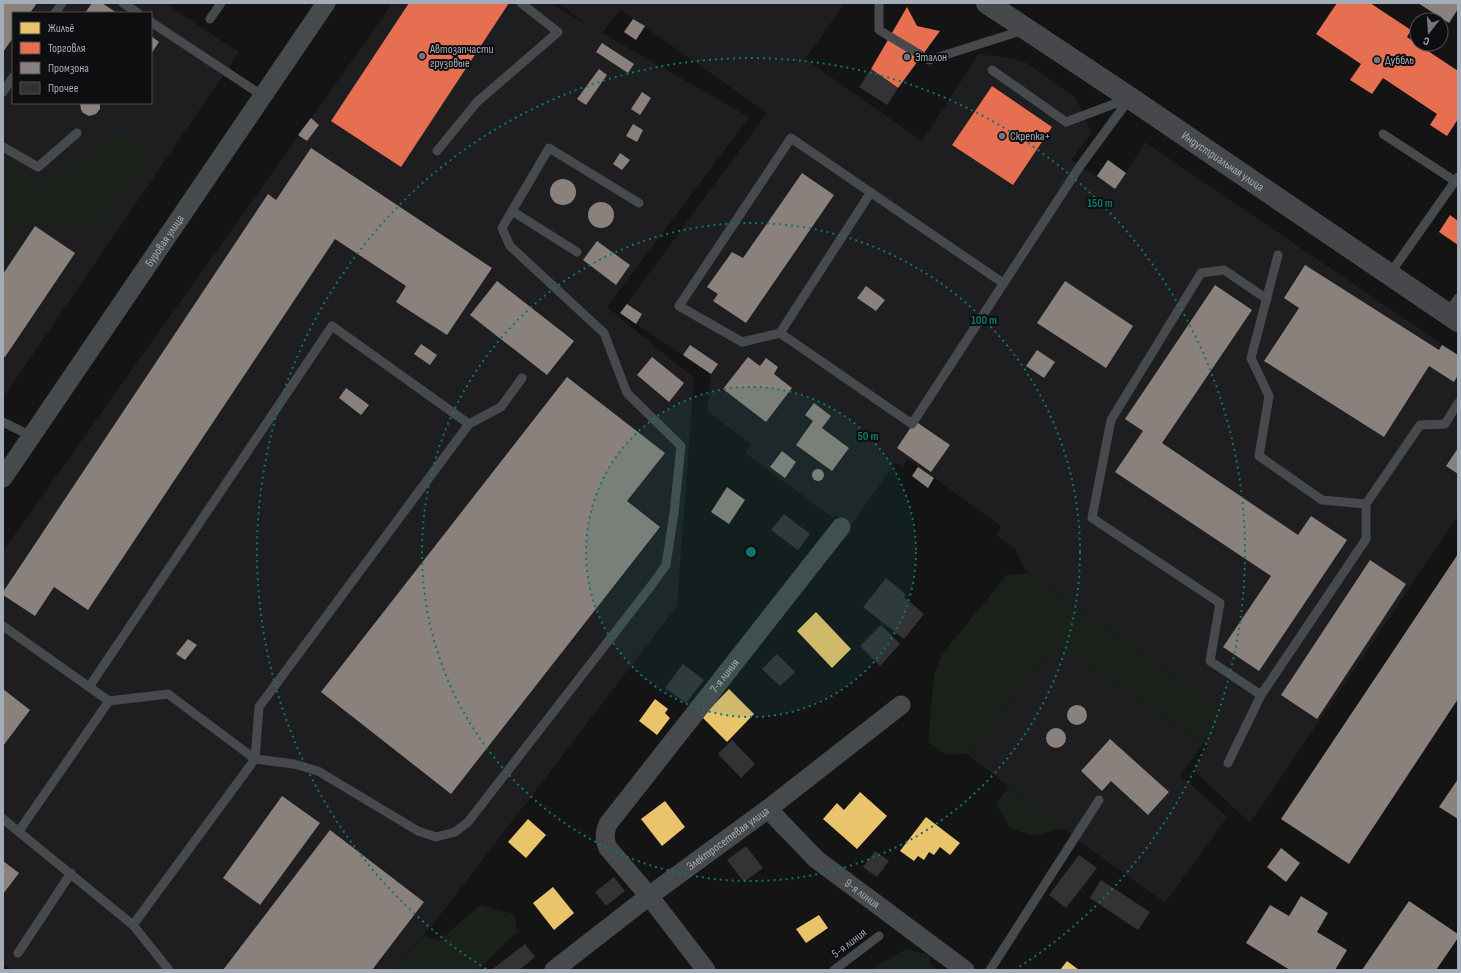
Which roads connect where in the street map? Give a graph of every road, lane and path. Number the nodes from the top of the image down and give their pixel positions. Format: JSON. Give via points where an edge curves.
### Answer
{"nodes":[{"id":1,"x":62,"y":3,"type":"edge"},
{"id":2,"x":123,"y":3,"type":"edge"},
{"id":3,"x":221,"y":3,"type":"edge"},
{"id":4,"x":326,"y":3,"type":"edge"},
{"id":5,"x":521,"y":3,"type":"edge"},
{"id":6,"x":879,"y":3,"type":"edge"},
{"id":7,"x":987,"y":3,"type":"edge"},
{"id":8,"x":56,"y":12,"type":"edge"},
{"id":9,"x":136,"y":12,"type":"edge"},
{"id":10,"x":210,"y":19,"type":"dead end"},
{"id":11,"x":152,"y":23,"type":"edge"},
{"id":12,"x":1026,"y":29,"type":"junction"},
{"id":13,"x":992,"y":70,"type":"dead end"},
{"id":14,"x":12,"y":78,"type":"edge"},
{"id":15,"x":3,"y":92,"type":"edge"},
{"id":16,"x":263,"y":96,"type":"junction"},
{"id":17,"x":1130,"y":98,"type":"junction"},
{"id":18,"x":77,"y":133,"type":"dead end"},
{"id":19,"x":1384,"y":134,"type":"dead end"},
{"id":20,"x":3,"y":147,"type":"edge"},
{"id":21,"x":437,"y":151,"type":"dead end"},
{"id":22,"x":1456,"y":179,"type":"edge"},
{"id":23,"x":871,"y":192,"type":"junction"},
{"id":24,"x":639,"y":204,"type":"dead end"},
{"id":25,"x":512,"y":211,"type":"junction"},
{"id":26,"x":577,"y":252,"type":"dead end"},
{"id":27,"x":1278,"y":255,"type":"dead end"},
{"id":28,"x":1389,"y":275,"type":"junction"},
{"id":29,"x":1003,"y":283,"type":"junction"},
{"id":30,"x":1266,"y":299,"type":"junction"},
{"id":31,"x":1454,"y":311,"type":"edge"},
{"id":32,"x":780,"y":333,"type":"junction"},
{"id":33,"x":522,"y":378,"type":"dead end"},
{"id":34,"x":1458,"y":403,"type":"edge"},
{"id":35,"x":3,"y":422,"type":"edge"},
{"id":36,"x":469,"y":424,"type":"junction"},
{"id":37,"x":31,"y":436,"type":"junction"},
{"id":38,"x":3,"y":478,"type":"edge"},
{"id":39,"x":1366,"y":504,"type":"junction"},
{"id":40,"x":841,"y":527,"type":"dead end"},
{"id":41,"x":3,"y":626,"type":"edge"},
{"id":42,"x":89,"y":687,"type":"junction"},
{"id":43,"x":1261,"y":695,"type":"junction"},
{"id":44,"x":109,"y":701,"type":"junction"},
{"id":45,"x":901,"y":705,"type":"dead end"},
{"id":46,"x":255,"y":759,"type":"junction"},
{"id":47,"x":1228,"y":762,"type":"dead end"},
{"id":48,"x":1099,"y":800,"type":"dead end"},
{"id":49,"x":768,"y":809,"type":"junction"},
{"id":50,"x":3,"y":819,"type":"edge"},
{"id":51,"x":19,"y":831,"type":"junction"},
{"id":52,"x":71,"y":873,"type":"junction"},
{"id":53,"x":649,"y":896,"type":"junction"},
{"id":54,"x":133,"y":925,"type":"junction"},
{"id":55,"x":879,"y":936,"type":"dead end"},
{"id":56,"x":18,"y":953,"type":"dead end"},
{"id":57,"x":169,"y":970,"type":"edge"},
{"id":58,"x":554,"y":970,"type":"edge"},
{"id":59,"x":706,"y":970,"type":"edge"},
{"id":60,"x":834,"y":970,"type":"edge"},
{"id":61,"x":965,"y":970,"type":"edge"},
{"id":62,"x":990,"y":970,"type":"edge"}],
"edges":[{"from":1,"to":8,"type":"lane"},
{"from":2,"to":9,"type":"lane"},
{"from":3,"to":10,"type":"lane"},
{"from":4,"to":16,"type":"street","name":"Буровая улица"},
{"from":5,"to":21,"type":"lane","via":[[558,32],[477,102]]},
{"from":6,"to":12,"type":"lane","via":[[879,30],[929,60]]},
{"from":7,"to":12,"type":"main road","name":"Индустриальная улица"},
{"from":11,"to":16,"type":"lane"},
{"from":12,"to":17,"type":"main road","name":"Индустриальная улица"},
{"from":13,"to":17,"type":"lane","via":[[1066,122]]},
{"from":14,"to":15,"type":"lane"},
{"from":16,"to":37,"type":"street","name":"Буровая улица"},
{"from":17,"to":28,"type":"main road","name":"Индустриальная улица"},
{"from":17,"to":29,"type":"lane","via":[[1080,166]]},
{"from":18,"to":20,"type":"lane","via":[[38,167]]},
{"from":19,"to":22,"type":"lane"},
{"from":22,"to":28,"type":"lane"},
{"from":23,"to":29,"type":"lane"},
{"from":23,"to":32,"type":"lane"},
{"from":23,"to":32,"type":"lane","via":[[791,138],[679,306],[742,342]]},
{"from":24,"to":25,"type":"lane","via":[[549,148]]},
{"from":25,"to":26,"type":"lane"},
{"from":25,"to":46,"type":"lane","via":[[502,228],[510,246],[604,333],[627,393],[681,446],[666,565],[468,822],[455,832],[436,837],[418,831],[318,771],[294,764]]},
{"from":27,"to":30,"type":"lane"},
{"from":28,"to":31,"type":"main road","name":"Индустриальная улица"},
{"from":29,"to":32,"type":"lane","via":[[912,424]]},
{"from":30,"to":39,"type":"lane","via":[[1251,358],[1269,396],[1259,456],[1322,500]]},
{"from":30,"to":43,"type":"lane","via":[[1224,270],[1201,272],[1111,420],[1092,518],[1220,603],[1210,661]]},
{"from":33,"to":36,"type":"lane","via":[[501,407]]},
{"from":34,"to":39,"type":"lane","via":[[1445,424],[1420,425]]},
{"from":35,"to":37,"type":"lane"},
{"from":36,"to":42,"type":"lane","via":[[332,326]]},
{"from":36,"to":46,"type":"lane","via":[[259,707]]},
{"from":37,"to":38,"type":"street","name":"Буровая улица"},
{"from":39,"to":43,"type":"lane","via":[[1366,539]]},
{"from":40,"to":53,"type":"street","name":"7-я линия","via":[[608,824],[605,840],[608,848]]},
{"from":41,"to":42,"type":"lane"},
{"from":42,"to":44,"type":"lane"},
{"from":43,"to":47,"type":"lane"},
{"from":44,"to":46,"type":"lane","via":[[168,694]]},
{"from":44,"to":51,"type":"lane"},
{"from":45,"to":49,"type":"street","name":"Электросетевая улица"},
{"from":46,"to":54,"type":"lane"},
{"from":48,"to":62,"type":"lane"},
{"from":49,"to":53,"type":"street","name":"Электросетевая улица"},
{"from":49,"to":61,"type":"street","name":"9-я линия","via":[[816,859]]},
{"from":50,"to":51,"type":"lane"},
{"from":51,"to":52,"type":"lane"},
{"from":52,"to":54,"type":"lane"},
{"from":52,"to":56,"type":"lane"},
{"from":53,"to":58,"type":"street","name":"Электросетевая улица"},
{"from":53,"to":59,"type":"street"},
{"from":54,"to":57,"type":"lane"},
{"from":55,"to":60,"type":"lane","name":"5-я линия"}]}
